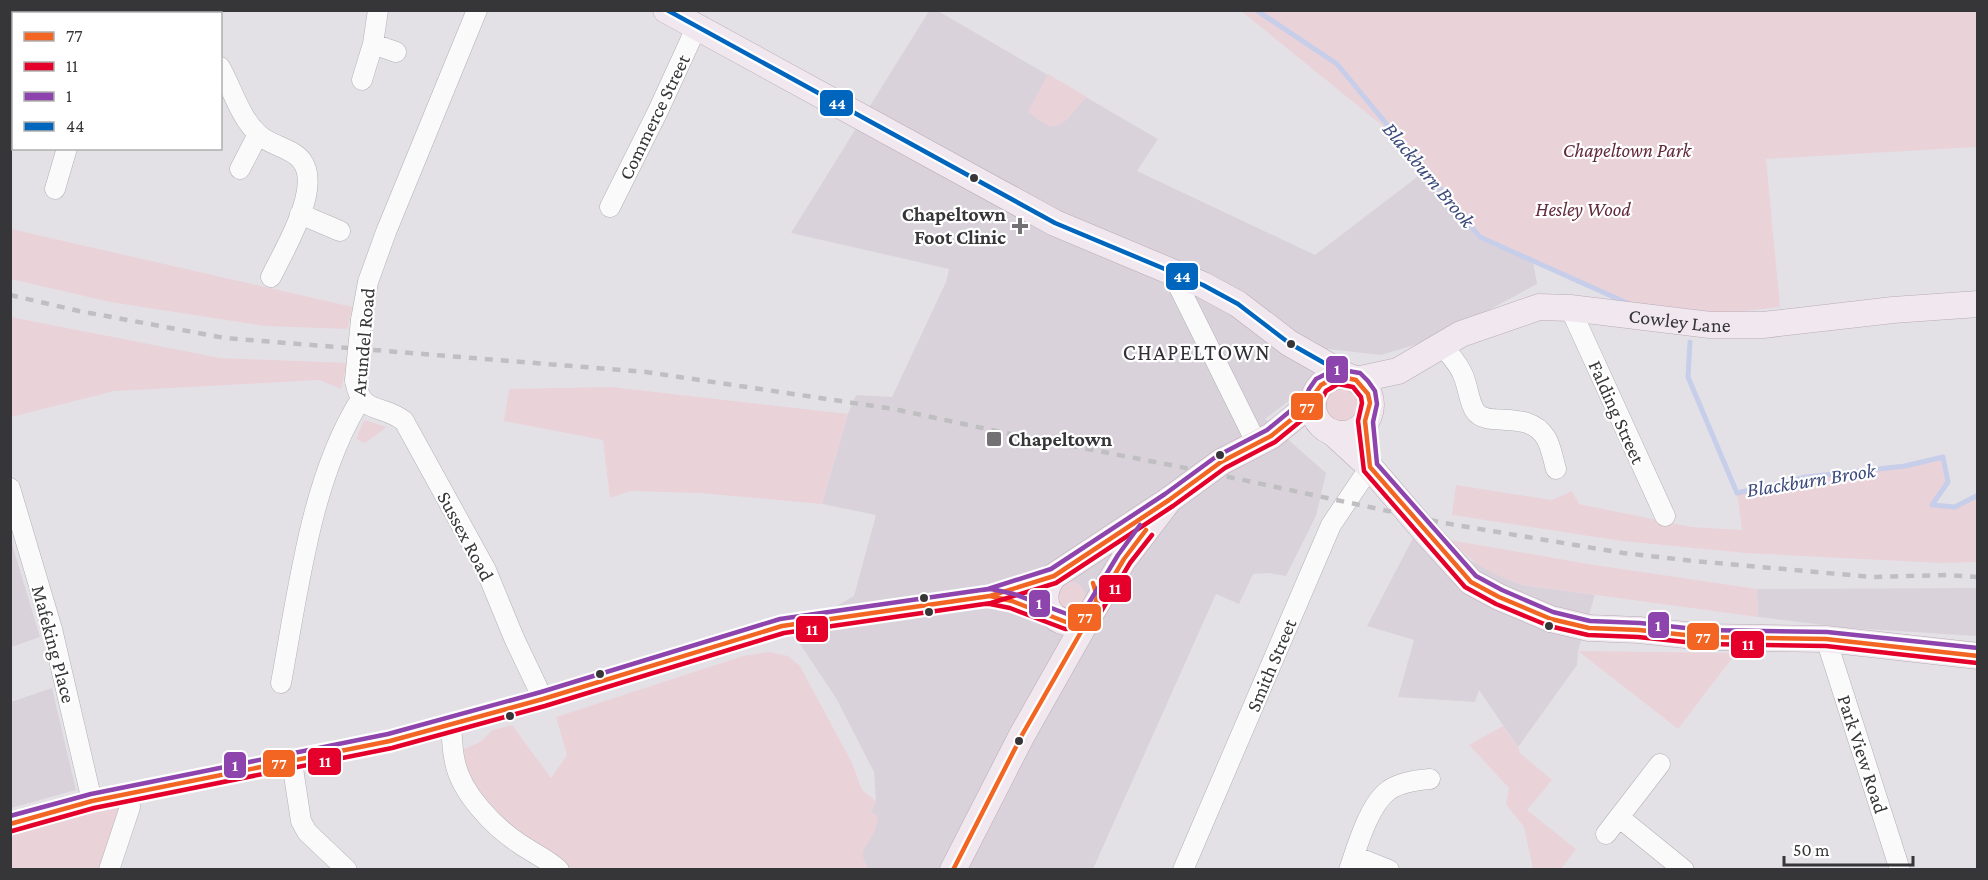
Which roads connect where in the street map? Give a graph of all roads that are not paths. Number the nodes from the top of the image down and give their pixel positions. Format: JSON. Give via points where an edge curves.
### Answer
{"nodes":[{"id":1,"x":378,"y":10,"type":"edge"},
{"id":2,"x":477,"y":10,"type":"edge"},
{"id":3,"x":666,"y":10,"type":"edge"},
{"id":4,"x":697,"y":26,"type":"junction"},
{"id":5,"x":373,"y":44,"type":"junction"},
{"id":6,"x":396,"y":52,"type":"dead end"},
{"id":7,"x":222,"y":71,"type":"edge"},
{"id":8,"x":362,"y":80,"type":"dead end"},
{"id":9,"x":258,"y":134,"type":"junction"},
{"id":10,"x":66,"y":150,"type":"edge"},
{"id":11,"x":240,"y":169,"type":"dead end"},
{"id":12,"x":55,"y":189,"type":"dead end"},
{"id":13,"x":610,"y":207,"type":"dead end"},
{"id":14,"x":300,"y":214,"type":"junction"},
{"id":15,"x":340,"y":231,"type":"dead end"},
{"id":16,"x":1172,"y":273,"type":"junction"},
{"id":17,"x":271,"y":277,"type":"dead end"},
{"id":18,"x":1977,"y":304,"type":"edge"},
{"id":19,"x":1570,"y":308,"type":"junction"},
{"id":20,"x":1289,"y":343,"type":"junction"},
{"id":21,"x":1442,"y":345,"type":"junction"},
{"id":22,"x":1398,"y":371,"type":"junction"},
{"id":23,"x":1352,"y":378,"type":"junction"},
{"id":24,"x":1314,"y":397,"type":"junction"},
{"id":25,"x":361,"y":399,"type":"junction"},
{"id":26,"x":1367,"y":417,"type":"junction"},
{"id":27,"x":1328,"y":430,"type":"junction"},
{"id":28,"x":1263,"y":439,"type":"junction"},
{"id":29,"x":1370,"y":467,"type":"junction"},
{"id":30,"x":1556,"y":469,"type":"dead end"},
{"id":31,"x":10,"y":488,"type":"edge"},
{"id":32,"x":1169,"y":500,"type":"junction"},
{"id":33,"x":1665,"y":516,"type":"dead end"},
{"id":34,"x":1057,"y":574,"type":"junction"},
{"id":35,"x":990,"y":596,"type":"junction"},
{"id":36,"x":1093,"y":609,"type":"junction"},
{"id":37,"x":1056,"y":618,"type":"junction"},
{"id":38,"x":1826,"y":639,"type":"junction"},
{"id":39,"x":1977,"y":656,"type":"edge"},
{"id":40,"x":1059,"y":671,"type":"junction"},
{"id":41,"x":281,"y":683,"type":"dead end"},
{"id":42,"x":543,"y":699,"type":"junction"},
{"id":43,"x":451,"y":725,"type":"junction"},
{"id":44,"x":292,"y":762,"type":"junction"},
{"id":45,"x":1660,"y":764,"type":"dead end"},
{"id":46,"x":1430,"y":779,"type":"dead end"},
{"id":47,"x":129,"y":794,"type":"junction"},
{"id":48,"x":92,"y":801,"type":"junction"},
{"id":49,"x":1620,"y":818,"type":"junction"},
{"id":50,"x":10,"y":825,"type":"edge"},
{"id":51,"x":1606,"y":834,"type":"dead end"},
{"id":52,"x":1352,"y":863,"type":"edge"},
{"id":53,"x":109,"y":870,"type":"edge"},
{"id":54,"x":347,"y":870,"type":"edge"},
{"id":55,"x":559,"y":870,"type":"edge"},
{"id":56,"x":953,"y":870,"type":"edge"},
{"id":57,"x":1183,"y":870,"type":"edge"},
{"id":58,"x":1389,"y":870,"type":"edge"},
{"id":59,"x":1684,"y":870,"type":"edge"},
{"id":60,"x":1900,"y":870,"type":"edge"}],
"edges":[{"from":1,"to":5,"type":"street"},
{"from":2,"to":25,"type":"street","name":"Arundel Road","bridge":true,"via":[[368,282],[355,380]]},
{"from":3,"to":4,"type":"main road"},
{"from":4,"to":13,"type":"street","name":"Commerce Street"},
{"from":4,"to":16,"type":"main road","via":[[1055,223]]},
{"from":5,"to":6,"type":"street"},
{"from":5,"to":8,"type":"street"},
{"from":7,"to":9,"type":"street"},
{"from":9,"to":11,"type":"street"},
{"from":9,"to":14,"type":"street","via":[[302,160],[309,188]]},
{"from":10,"to":12,"type":"street"},
{"from":14,"to":15,"type":"street"},
{"from":14,"to":17,"type":"street"},
{"from":16,"to":20,"type":"main road","via":[[1238,304]]},
{"from":16,"to":28,"type":"street","via":[[1209,348]]},
{"from":18,"to":19,"type":"main road","name":"Cowley Lane","via":[[1893,309],[1751,326],[1710,325]]},
{"from":19,"to":21,"type":"main road","name":"Cowley Lane","via":[[1539,307],[1485,324]]},
{"from":19,"to":33,"type":"street","name":"Falding Street"},
{"from":20,"to":23,"type":"main road"},
{"from":20,"to":24,"type":"main road","via":[[1306,368]]},
{"from":21,"to":22,"type":"main road","name":"Cowley Lane"},
{"from":21,"to":30,"type":"street","via":[[1462,373],[1475,412],[1483,417],[1522,420],[1535,426],[1546,438]]},
{"from":22,"to":23,"type":"main road","name":"Cowley Lane"},
{"from":22,"to":26,"type":"main road","name":"Cowley Lane"},
{"from":23,"to":24,"type":"main road","via":[[1329,379]]},
{"from":23,"to":26,"type":"main road","via":[[1368,394]]},
{"from":24,"to":27,"type":"main road","via":[[1315,416]]},
{"from":24,"to":28,"type":"main road"},
{"from":25,"to":41,"type":"street","name":"Arundel Road","via":[[347,421],[320,493]]},
{"from":25,"to":42,"type":"street","name":"Sussex Road","via":[[370,407],[404,421],[486,570]]},
{"from":26,"to":27,"type":"main road","via":[[1350,432]]},
{"from":26,"to":29,"type":"main road"},
{"from":27,"to":28,"type":"main road"},
{"from":27,"to":29,"type":"main road"},
{"from":28,"to":32,"type":"main road","via":[[1226,459]]},
{"from":29,"to":38,"type":"main road","via":[[1471,582],[1551,619],[1589,628],[1704,637]]},
{"from":29,"to":57,"type":"street","name":"Smith Street","via":[[1331,525]]},
{"from":31,"to":48,"type":"street","name":"Mafeking Place","via":[[52,629]]},
{"from":32,"to":34,"type":"main road"},
{"from":32,"to":36,"type":"main road","via":[[1124,559]]},
{"from":34,"to":35,"type":"street"},
{"from":34,"to":36,"type":"main road","via":[[1078,571],[1092,581],[1097,597]]},
{"from":34,"to":37,"type":"main road","via":[[1045,591],[1047,608]]},
{"from":35,"to":37,"type":"street"},
{"from":35,"to":42,"type":"street","via":[[782,626]]},
{"from":36,"to":37,"type":"main road","via":[[1073,623]]},
{"from":36,"to":40,"type":"main road"},
{"from":37,"to":40,"type":"main road","via":[[1067,630],[1068,647]]},
{"from":38,"to":39,"type":"main road"},
{"from":38,"to":60,"type":"street","name":"Park View Road"},
{"from":40,"to":56,"type":"main road"},
{"from":42,"to":43,"type":"street"},
{"from":43,"to":44,"type":"street"},
{"from":43,"to":55,"type":"street","via":[[455,764],[479,806],[499,829]]},
{"from":44,"to":47,"type":"street"},
{"from":44,"to":54,"type":"street","via":[[301,821],[307,832]]},
{"from":45,"to":49,"type":"street"},
{"from":46,"to":52,"type":"street","via":[[1399,784],[1384,794],[1367,822]]},
{"from":47,"to":48,"type":"street"},
{"from":47,"to":53,"type":"street","via":[[130,807]]},
{"from":48,"to":50,"type":"street"},
{"from":49,"to":51,"type":"street"},
{"from":49,"to":59,"type":"street"},
{"from":52,"to":58,"type":"street"}]}
